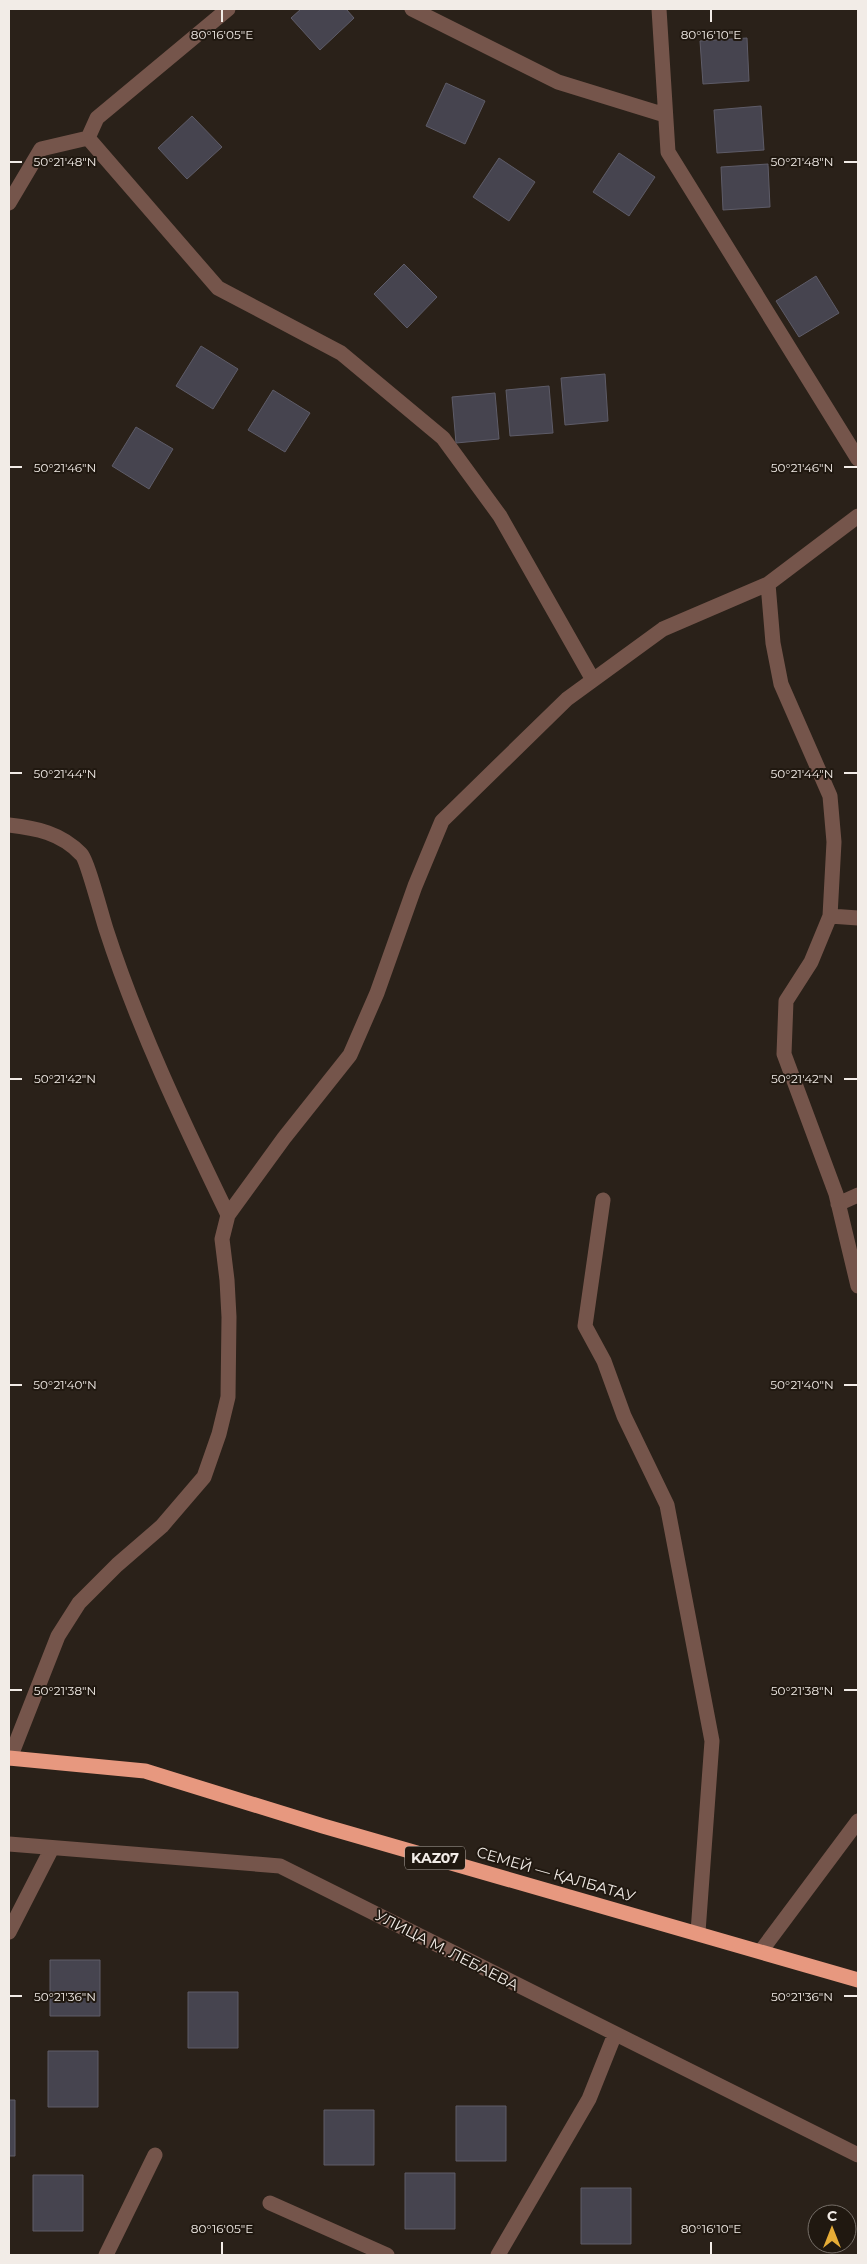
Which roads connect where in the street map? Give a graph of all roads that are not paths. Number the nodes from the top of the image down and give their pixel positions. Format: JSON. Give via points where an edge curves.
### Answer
{"nodes":[{"id":1,"x":228,"y":9,"type":"edge"},
{"id":2,"x":412,"y":9,"type":"edge"},
{"id":3,"x":659,"y":9,"type":"edge"},
{"id":4,"x":666,"y":115,"type":"junction"},
{"id":5,"x":88,"y":138,"type":"junction"},
{"id":6,"x":9,"y":204,"type":"edge"},
{"id":7,"x":858,"y":459,"type":"edge"},
{"id":8,"x":858,"y":516,"type":"edge"},
{"id":9,"x":768,"y":584,"type":"junction"},
{"id":10,"x":593,"y":680,"type":"junction"},
{"id":11,"x":9,"y":825,"type":"edge"},
{"id":12,"x":830,"y":916,"type":"junction"},
{"id":13,"x":858,"y":918,"type":"edge"},
{"id":14,"x":858,"y":1196,"type":"edge"},
{"id":15,"x":603,"y":1200,"type":"dead end"},
{"id":16,"x":838,"y":1204,"type":"junction"},
{"id":17,"x":228,"y":1215,"type":"junction"},
{"id":18,"x":858,"y":1286,"type":"edge"},
{"id":19,"x":9,"y":1758,"type":"edge"},
{"id":20,"x":858,"y":1821,"type":"edge"},
{"id":21,"x":9,"y":1844,"type":"edge"},
{"id":22,"x":52,"y":1848,"type":"junction"},
{"id":23,"x":9,"y":1932,"type":"edge"},
{"id":24,"x":698,"y":1932,"type":"junction"},
{"id":25,"x":761,"y":1950,"type":"junction"},
{"id":26,"x":858,"y":1980,"type":"edge"},
{"id":27,"x":615,"y":2034,"type":"junction"},
{"id":28,"x":155,"y":2155,"type":"dead end"},
{"id":29,"x":858,"y":2155,"type":"edge"},
{"id":30,"x":270,"y":2203,"type":"dead end"},
{"id":31,"x":106,"y":2255,"type":"edge"},
{"id":32,"x":387,"y":2255,"type":"edge"},
{"id":33,"x":498,"y":2255,"type":"edge"}],
"edges":[{"from":1,"to":5,"type":"street","via":[[96,118]]},
{"from":2,"to":4,"type":"street","via":[[558,82]]},
{"from":3,"to":4,"type":"street"},
{"from":4,"to":7,"type":"street","via":[[668,152]]},
{"from":5,"to":6,"type":"street","via":[[41,149]]},
{"from":5,"to":10,"type":"street","via":[[218,288],[341,353],[443,438],[500,516]]},
{"from":8,"to":9,"type":"street"},
{"from":9,"to":10,"type":"street","via":[[663,629]]},
{"from":9,"to":12,"type":"street","via":[[772,643],[781,684],[830,796],[834,842]]},
{"from":10,"to":17,"type":"street","via":[[567,699],[442,821],[350,1055]]},
{"from":11,"to":17,"type":"street","via":[[38,828],[56,835],[82,855],[120,973],[181,1116]]},
{"from":12,"to":13,"type":"street"},
{"from":12,"to":16,"type":"street","via":[[810,962],[786,1001],[784,1054]]},
{"from":14,"to":16,"type":"street"},
{"from":15,"to":24,"type":"street","via":[[585,1326],[604,1360],[624,1416],[667,1505],[712,1741]]},
{"from":16,"to":18,"type":"street"},
{"from":17,"to":19,"type":"street","via":[[222,1239],[229,1325],[228,1397],[204,1477],[162,1526],[79,1603],[58,1636]]},
{"from":19,"to":24,"type":"highway","name":"СЕМЕЙ — ҚАЛБАТАУ","number":"KAZ07","via":[[145,1771],[323,1826]]},
{"from":20,"to":25,"type":"street"},
{"from":21,"to":22,"type":"street","name":"УЛИЦА М. ЛЕБАЕВА"},
{"from":22,"to":23,"type":"street"},
{"from":22,"to":27,"type":"street","name":"УЛИЦА М. ЛЕБАЕВА","via":[[280,1866]]},
{"from":24,"to":25,"type":"highway","name":"СЕМЕЙ — ҚАЛБАТАУ","number":"KAZ07"},
{"from":25,"to":26,"type":"highway","name":"СЕМЕЙ — ҚАЛБАТАУ","number":"KAZ07"},
{"from":27,"to":29,"type":"street","name":"УЛИЦА М. ЛЕБАЕВА"},
{"from":27,"to":33,"type":"street","via":[[589,2098]]},
{"from":28,"to":31,"type":"street"},
{"from":30,"to":32,"type":"street"}]}
